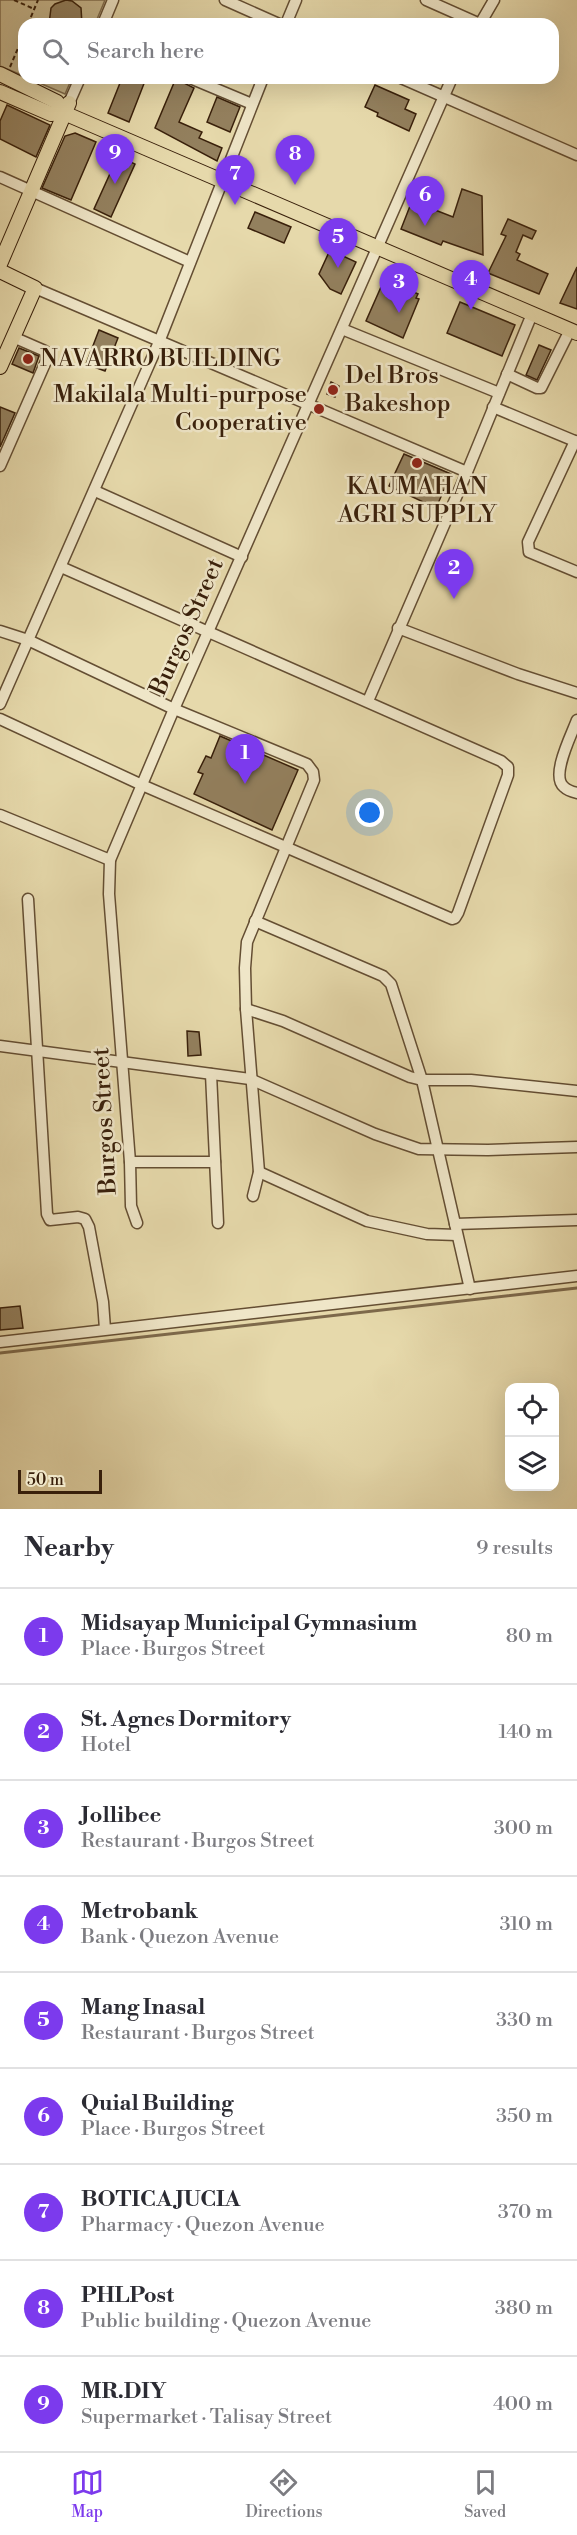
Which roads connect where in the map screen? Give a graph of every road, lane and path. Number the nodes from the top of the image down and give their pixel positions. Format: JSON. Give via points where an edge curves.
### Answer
{"nodes":[{"id":1,"x":15,"y":0,"type":"edge"},
{"id":2,"x":38,"y":0,"type":"edge"},
{"id":3,"x":113,"y":0,"type":"edge"},
{"id":4,"x":225,"y":0,"type":"edge"},
{"id":5,"x":296,"y":0,"type":"edge"},
{"id":6,"x":426,"y":0,"type":"edge"},
{"id":7,"x":494,"y":0,"type":"edge"},
{"id":8,"x":34,"y":9,"type":"junction"},
{"id":9,"x":30,"y":18,"type":"edge"},
{"id":10,"x":106,"y":18,"type":"edge"},
{"id":11,"x":266,"y":18,"type":"edge"},
{"id":12,"x":288,"y":18,"type":"edge"},
{"id":13,"x":466,"y":18,"type":"edge"},
{"id":14,"x":484,"y":18,"type":"edge"},
{"id":15,"x":18,"y":46,"type":"edge"},
{"id":16,"x":3,"y":75,"type":"edge"},
{"id":17,"x":18,"y":82,"type":"edge"},
{"id":18,"x":21,"y":84,"type":"edge"},
{"id":19,"x":77,"y":84,"type":"edge"},
{"id":20,"x":204,"y":84,"type":"edge"},
{"id":21,"x":260,"y":84,"type":"edge"},
{"id":22,"x":415,"y":84,"type":"edge"},
{"id":23,"x":449,"y":84,"type":"edge"},
{"id":24,"x":0,"y":92,"type":"edge"},
{"id":25,"x":442,"y":96,"type":"junction"},
{"id":26,"x":252,"y":104,"type":"junction"},
{"id":27,"x":67,"y":108,"type":"junction"},
{"id":28,"x":577,"y":156,"type":"edge"},
{"id":29,"x":0,"y":177,"type":"edge"},
{"id":30,"x":222,"y":182,"type":"junction"},
{"id":31,"x":33,"y":191,"type":"junction"},
{"id":32,"x":376,"y":246,"type":"junction"},
{"id":33,"x":189,"y":262,"type":"junction"},
{"id":34,"x":0,"y":264,"type":"edge"},
{"id":35,"x":0,"y":271,"type":"edge"},
{"id":36,"x":35,"y":288,"type":"junction"},
{"id":37,"x":532,"y":314,"type":"junction"},
{"id":38,"x":342,"y":329,"type":"junction"},
{"id":39,"x":574,"y":331,"type":"edge"},
{"id":40,"x":14,"y":337,"type":"junction"},
{"id":41,"x":159,"y":342,"type":"junction"},
{"id":42,"x":0,"y":364,"type":"edge"},
{"id":43,"x":507,"y":374,"type":"junction"},
{"id":44,"x":499,"y":393,"type":"junction"},
{"id":45,"x":307,"y":405,"type":"junction"},
{"id":46,"x":493,"y":407,"type":"junction"},
{"id":47,"x":576,"y":441,"type":"edge"},
{"id":48,"x":0,"y":466,"type":"edge"},
{"id":49,"x":467,"y":472,"type":"junction"},
{"id":50,"x":95,"y":491,"type":"junction"},
{"id":51,"x":242,"y":557,"type":"junction"},
{"id":52,"x":61,"y":567,"type":"junction"},
{"id":53,"x":577,"y":572,"type":"edge"},
{"id":54,"x":398,"y":628,"type":"junction"},
{"id":55,"x":0,"y":631,"type":"edge"},
{"id":56,"x":209,"y":633,"type":"junction"},
{"id":57,"x":28,"y":640,"type":"junction"},
{"id":58,"x":577,"y":693,"type":"edge"},
{"id":59,"x":368,"y":701,"type":"junction"},
{"id":60,"x":0,"y":704,"type":"edge"},
{"id":61,"x":174,"y":709,"type":"junction"},
{"id":62,"x":0,"y":718,"type":"edge"},
{"id":63,"x":577,"y":720,"type":"edge"},
{"id":64,"x":142,"y":785,"type":"junction"},
{"id":65,"x":577,"y":793,"type":"edge"},
{"id":66,"x":0,"y":816,"type":"edge"},
{"id":67,"x":285,"y":847,"type":"junction"},
{"id":68,"x":111,"y":860,"type":"junction"},
{"id":69,"x":28,"y":899,"type":"dead end"},
{"id":70,"x":255,"y":921,"type":"junction"},
{"id":71,"x":246,"y":1009,"type":"junction"},
{"id":72,"x":0,"y":1047,"type":"edge"},
{"id":73,"x":37,"y":1050,"type":"junction"},
{"id":74,"x":123,"y":1063,"type":"junction"},
{"id":75,"x":211,"y":1074,"type":"junction"},
{"id":76,"x":250,"y":1079,"type":"junction"},
{"id":77,"x":423,"y":1080,"type":"junction"},
{"id":78,"x":577,"y":1091,"type":"edge"},
{"id":79,"x":577,"y":1147,"type":"edge"},
{"id":80,"x":439,"y":1150,"type":"junction"},
{"id":81,"x":130,"y":1162,"type":"junction"},
{"id":82,"x":215,"y":1162,"type":"junction"},
{"id":83,"x":259,"y":1172,"type":"junction"},
{"id":84,"x":253,"y":1196,"type":"dead end"},
{"id":85,"x":577,"y":1220,"type":"edge"},
{"id":86,"x":137,"y":1223,"type":"dead end"},
{"id":87,"x":218,"y":1223,"type":"dead end"},
{"id":88,"x":456,"y":1229,"type":"junction"},
{"id":89,"x":577,"y":1276,"type":"edge"},
{"id":90,"x":470,"y":1289,"type":"junction"},
{"id":91,"x":105,"y":1329,"type":"junction"},
{"id":92,"x":0,"y":1342,"type":"edge"}],
"edges":[{"from":1,"to":8,"type":"path"},
{"from":2,"to":8,"type":"path"},
{"from":3,"to":10,"type":"street"},
{"from":4,"to":11,"type":"street"},
{"from":5,"to":12,"type":"street"},
{"from":6,"to":13,"type":"street"},
{"from":7,"to":14,"type":"street"},
{"from":8,"to":9,"type":"path"},
{"from":15,"to":16,"type":"path"},
{"from":16,"to":17,"type":"main road"},
{"from":18,"to":27,"type":"main road"},
{"from":19,"to":27,"type":"street"},
{"from":20,"to":26,"type":"street"},
{"from":21,"to":26,"type":"street"},
{"from":22,"to":25,"type":"street"},
{"from":23,"to":25,"type":"street","name":"Burgos Street"},
{"from":24,"to":27,"type":"main road","via":[[51,114]]},
{"from":25,"to":28,"type":"street"},
{"from":25,"to":32,"type":"street","name":"Burgos Street"},
{"from":26,"to":30,"type":"street"},
{"from":27,"to":30,"type":"main road"},
{"from":27,"to":31,"type":"main road"},
{"from":29,"to":31,"type":"street"},
{"from":30,"to":32,"type":"main road"},
{"from":30,"to":33,"type":"street"},
{"from":31,"to":33,"type":"street"},
{"from":31,"to":34,"type":"main road"},
{"from":32,"to":37,"type":"main road"},
{"from":32,"to":38,"type":"street","name":"Burgos Street"},
{"from":33,"to":41,"type":"street"},
{"from":35,"to":36,"type":"main road"},
{"from":36,"to":40,"type":"main road"},
{"from":36,"to":41,"type":"street"},
{"from":37,"to":39,"type":"main road"},
{"from":37,"to":43,"type":"street"},
{"from":38,"to":44,"type":"street"},
{"from":38,"to":45,"type":"street","name":"Burgos Street"},
{"from":39,"to":43,"type":"street","via":[[542,388]]},
{"from":40,"to":42,"type":"main road"},
{"from":40,"to":48,"type":"street","via":[[45,351],[48,359]]},
{"from":41,"to":45,"type":"street"},
{"from":41,"to":50,"type":"street"},
{"from":43,"to":44,"type":"street"},
{"from":44,"to":46,"type":"street"},
{"from":45,"to":49,"type":"street"},
{"from":45,"to":51,"type":"street","name":"Burgos Street"},
{"from":46,"to":47,"type":"street"},
{"from":46,"to":49,"type":"street"},
{"from":47,"to":53,"type":"street","via":[[528,547],[529,552]]},
{"from":49,"to":54,"type":"street"},
{"from":50,"to":51,"type":"street"},
{"from":50,"to":52,"type":"street"},
{"from":51,"to":56,"type":"street","name":"Burgos Street"},
{"from":52,"to":56,"type":"street"},
{"from":52,"to":57,"type":"street"},
{"from":54,"to":58,"type":"street"},
{"from":54,"to":59,"type":"street"},
{"from":55,"to":57,"type":"street"},
{"from":56,"to":59,"type":"street"},
{"from":56,"to":61,"type":"street","name":"Burgos Street"},
{"from":57,"to":60,"type":"street"},
{"from":57,"to":61,"type":"street"},
{"from":59,"to":67,"type":"street","via":[[501,760],[508,767],[458,913],[452,919]]},
{"from":61,"to":64,"type":"street","name":"Burgos Street"},
{"from":61,"to":67,"type":"street","via":[[307,764],[314,780]]},
{"from":62,"to":64,"type":"street"},
{"from":63,"to":65,"type":"street","via":[[560,764],[560,780],[563,787]]},
{"from":64,"to":67,"type":"street"},
{"from":64,"to":68,"type":"street","name":"Burgos Street"},
{"from":66,"to":68,"type":"street"},
{"from":67,"to":70,"type":"street"},
{"from":68,"to":74,"type":"street","name":"Burgos Street","via":[[111,919]]},
{"from":69,"to":73,"type":"street"},
{"from":70,"to":71,"type":"street","via":[[245,953]]},
{"from":70,"to":77,"type":"street","via":[[383,976],[395,993]]},
{"from":71,"to":76,"type":"street"},
{"from":71,"to":77,"type":"street"},
{"from":72,"to":73,"type":"street"},
{"from":73,"to":74,"type":"street"},
{"from":73,"to":91,"type":"street","via":[[46,1208],[50,1220],[78,1217],[90,1227]]},
{"from":74,"to":75,"type":"street"},
{"from":74,"to":81,"type":"street","name":"Burgos Street"},
{"from":75,"to":76,"type":"street"},
{"from":75,"to":82,"type":"street"},
{"from":76,"to":80,"type":"street","via":[[375,1134],[419,1149]]},
{"from":76,"to":83,"type":"street"},
{"from":77,"to":78,"type":"street","via":[[460,1079]]},
{"from":77,"to":80,"type":"street"},
{"from":79,"to":80,"type":"street"},
{"from":80,"to":88,"type":"street"},
{"from":81,"to":82,"type":"street"},
{"from":81,"to":86,"type":"street","name":"Burgos Street","via":[[131,1206]]},
{"from":82,"to":87,"type":"street"},
{"from":83,"to":84,"type":"street"},
{"from":83,"to":88,"type":"street","via":[[367,1221],[427,1234]]},
{"from":85,"to":88,"type":"street"},
{"from":88,"to":90,"type":"street"},
{"from":89,"to":90,"type":"street"},
{"from":90,"to":91,"type":"street"},
{"from":91,"to":92,"type":"street"}]}
